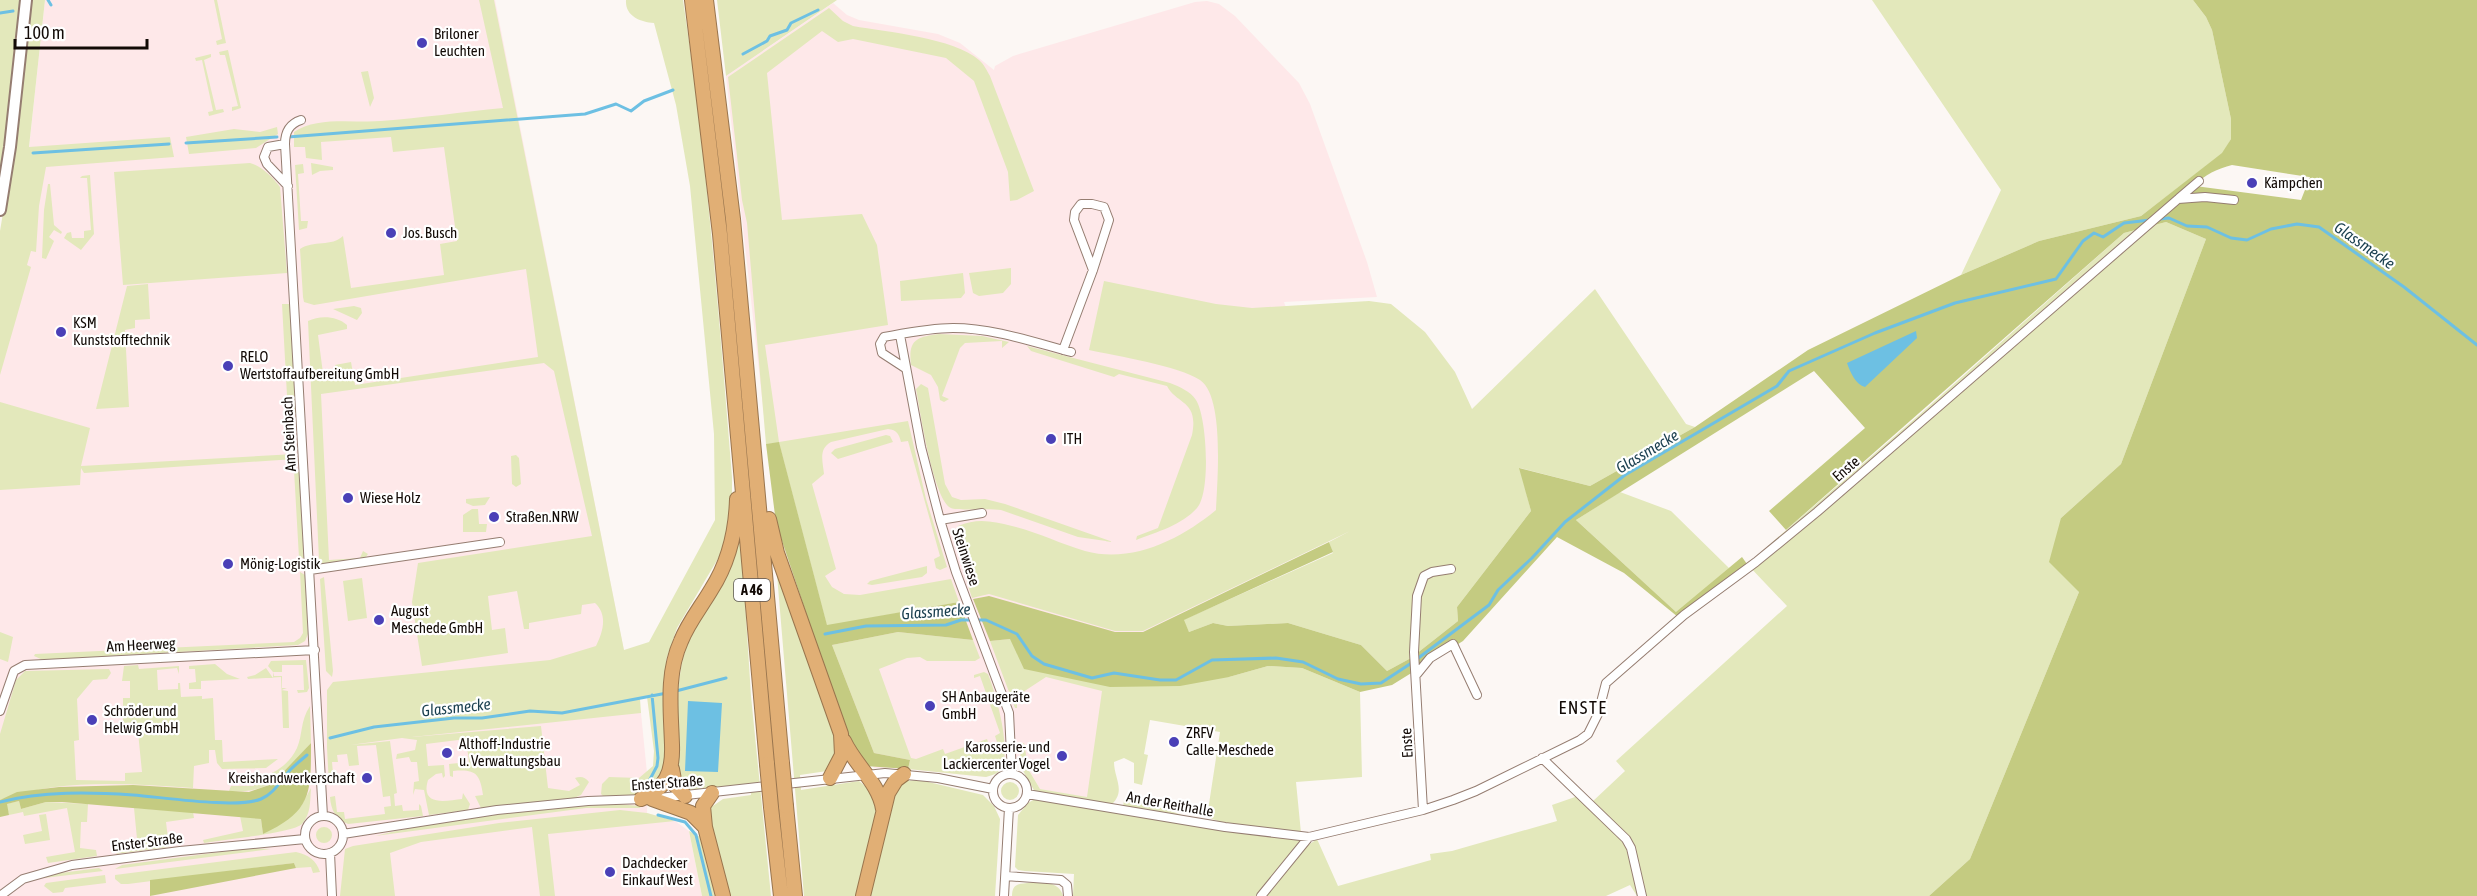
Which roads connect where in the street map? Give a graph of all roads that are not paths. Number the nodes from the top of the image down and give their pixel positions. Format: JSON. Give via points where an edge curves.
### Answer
{"nodes":[{"id":1,"x":26,"y":0,"type":"edge"},
{"id":2,"x":706,"y":1,"type":"edge"},
{"id":3,"x":692,"y":2,"type":"edge"},
{"id":4,"x":301,"y":120,"type":"dead end"},
{"id":5,"x":285,"y":144,"type":"junction"},
{"id":6,"x":2199,"y":181,"type":"dead end"},
{"id":7,"x":288,"y":188,"type":"junction"},
{"id":8,"x":2178,"y":199,"type":"junction"},
{"id":9,"x":2234,"y":200,"type":"dead end"},
{"id":10,"x":0,"y":210,"type":"edge"},
{"id":11,"x":1093,"y":270,"type":"junction"},
{"id":12,"x":900,"y":335,"type":"junction"},
{"id":13,"x":905,"y":368,"type":"junction"},
{"id":14,"x":737,"y":416,"type":"junction"},
{"id":15,"x":753,"y":417,"type":"junction"},
{"id":16,"x":982,"y":513,"type":"dead end"},
{"id":17,"x":940,"y":520,"type":"junction"},
{"id":18,"x":500,"y":542,"type":"dead end"},
{"id":19,"x":1451,"y":569,"type":"dead end"},
{"id":20,"x":310,"y":570,"type":"junction"},
{"id":21,"x":315,"y":650,"type":"junction"},
{"id":22,"x":1416,"y":670,"type":"junction"},
{"id":23,"x":1478,"y":695,"type":"dead end"},
{"id":24,"x":0,"y":711,"type":"edge"},
{"id":25,"x":841,"y":734,"type":"junction"},
{"id":26,"x":1542,"y":758,"type":"junction"},
{"id":27,"x":672,"y":767,"type":"junction"},
{"id":28,"x":865,"y":774,"type":"junction"},
{"id":29,"x":904,"y":774,"type":"junction"},
{"id":30,"x":1011,"y":774,"type":"junction"},
{"id":31,"x":830,"y":778,"type":"junction"},
{"id":32,"x":993,"y":789,"type":"junction"},
{"id":33,"x":712,"y":794,"type":"junction"},
{"id":34,"x":1027,"y":794,"type":"junction"},
{"id":35,"x":685,"y":796,"type":"junction"},
{"id":36,"x":646,"y":799,"type":"junction"},
{"id":37,"x":1009,"y":808,"type":"junction"},
{"id":38,"x":1423,"y":810,"type":"junction"},
{"id":39,"x":883,"y":814,"type":"junction"},
{"id":40,"x":323,"y":816,"type":"junction"},
{"id":41,"x":705,"y":827,"type":"junction"},
{"id":42,"x":343,"y":834,"type":"junction"},
{"id":43,"x":1309,"y":837,"type":"junction"},
{"id":44,"x":305,"y":838,"type":"junction"},
{"id":45,"x":330,"y":853,"type":"junction"},
{"id":46,"x":1005,"y":876,"type":"junction"},
{"id":47,"x":0,"y":896,"type":"edge"},
{"id":48,"x":332,"y":896,"type":"edge"},
{"id":49,"x":723,"y":896,"type":"edge"},
{"id":50,"x":781,"y":896,"type":"edge"},
{"id":51,"x":795,"y":896,"type":"edge"},
{"id":52,"x":863,"y":896,"type":"edge"},
{"id":53,"x":1004,"y":896,"type":"edge"},
{"id":54,"x":1068,"y":896,"type":"edge"},
{"id":55,"x":1261,"y":896,"type":"edge"},
{"id":56,"x":1642,"y":896,"type":"edge"}],
"edges":[{"from":1,"to":10,"type":"main road"},
{"from":2,"to":15,"type":"highway","number":"A 46"},
{"from":3,"to":14,"type":"highway","number":"A 46"},
{"from":4,"to":5,"type":"street","via":[[286,132]]},
{"from":5,"to":7,"type":"street","name":"Am Steinbach"},
{"from":5,"to":7,"type":"street","via":[[268,147],[264,156]]},
{"from":6,"to":8,"type":"street","name":"Enste"},
{"from":7,"to":20,"type":"street","name":"Am Steinbach"},
{"from":8,"to":9,"type":"street"},
{"from":8,"to":26,"type":"street","name":"Enste","via":[[1817,512],[1684,615],[1606,683],[1599,714],[1588,734]]},
{"from":11,"to":11,"type":"street","via":[[1109,220],[1104,207],[1082,204],[1074,220]]},
{"from":11,"to":12,"type":"street","via":[[1067,351],[967,328]]},
{"from":12,"to":13,"type":"street","name":"Steinwiese"},
{"from":12,"to":13,"type":"street","via":[[884,338],[879,349]]},
{"from":13,"to":17,"type":"street","name":"Steinwiese"},
{"from":14,"to":27,"type":"highway","via":[[737,512],[733,541],[721,574],[680,642],[673,664]]},
{"from":14,"to":50,"type":"highway","number":"A 46","bridge":true},
{"from":15,"to":25,"type":"highway","via":[[777,553]]},
{"from":15,"to":51,"type":"highway","number":"A 46","bridge":true},
{"from":16,"to":17,"type":"street","name":"Steinwiese"},
{"from":17,"to":30,"type":"street","name":"Steinwiese","via":[[1009,713]]},
{"from":18,"to":20,"type":"street"},
{"from":19,"to":22,"type":"street","name":"Enste","via":[[1427,574],[1420,584],[1415,615]]},
{"from":20,"to":21,"type":"street","name":"Am Steinbach"},
{"from":21,"to":24,"type":"street","name":"Am Heerweg","via":[[25,665],[14,671]]},
{"from":21,"to":40,"type":"street","name":"Am Steinbach"},
{"from":22,"to":23,"type":"street","via":[[1453,644]]},
{"from":22,"to":38,"type":"street","name":"Enste"},
{"from":25,"to":28,"type":"highway"},
{"from":25,"to":31,"type":"highway","via":[[842,755]]},
{"from":26,"to":38,"type":"street","name":"Enste","via":[[1476,791]]},
{"from":26,"to":56,"type":"street","via":[[1626,839]]},
{"from":27,"to":35,"type":"highway","via":[[675,785]]},
{"from":27,"to":36,"type":"highway","via":[[667,779]]},
{"from":28,"to":29,"type":"street","name":"Enster Straße"},
{"from":28,"to":31,"type":"street","name":"Enster Straße"},
{"from":28,"to":39,"type":"highway","via":[[880,797]]},
{"from":29,"to":32,"type":"street","name":"Enster Straße"},
{"from":29,"to":39,"type":"highway","via":[[891,788]]},
{"from":30,"to":32,"type":"street","via":[[999,778]]},
{"from":30,"to":34,"type":"street","via":[[1024,782]]},
{"from":31,"to":33,"type":"street","name":"Enster Straße"},
{"from":32,"to":37,"type":"street","via":[[996,800]]},
{"from":33,"to":35,"type":"street","name":"Enster Straße"},
{"from":33,"to":41,"type":"highway","via":[[704,806]]},
{"from":34,"to":37,"type":"street","via":[[1019,805]]},
{"from":34,"to":43,"type":"street","name":"An der Reithalle"},
{"from":35,"to":36,"type":"street","name":"Enster Straße"},
{"from":36,"to":41,"type":"highway","via":[[691,813]]},
{"from":36,"to":42,"type":"street","name":"Enster Straße","via":[[497,810]]},
{"from":37,"to":46,"type":"street"},
{"from":38,"to":43,"type":"street","name":"Enste"},
{"from":39,"to":52,"type":"highway"},
{"from":40,"to":42,"type":"street","via":[[334,819]]},
{"from":40,"to":44,"type":"street","via":[[309,823]]},
{"from":41,"to":49,"type":"highway"},
{"from":42,"to":45,"type":"street","via":[[338,848]]},
{"from":43,"to":55,"type":"street"},
{"from":44,"to":45,"type":"street","via":[[315,851]]},
{"from":44,"to":47,"type":"street","name":"Enster Straße","via":[[72,865],[32,876]]},
{"from":45,"to":48,"type":"street"},
{"from":46,"to":53,"type":"street"},
{"from":46,"to":54,"type":"street","via":[[1061,880],[1067,885]]}]}
